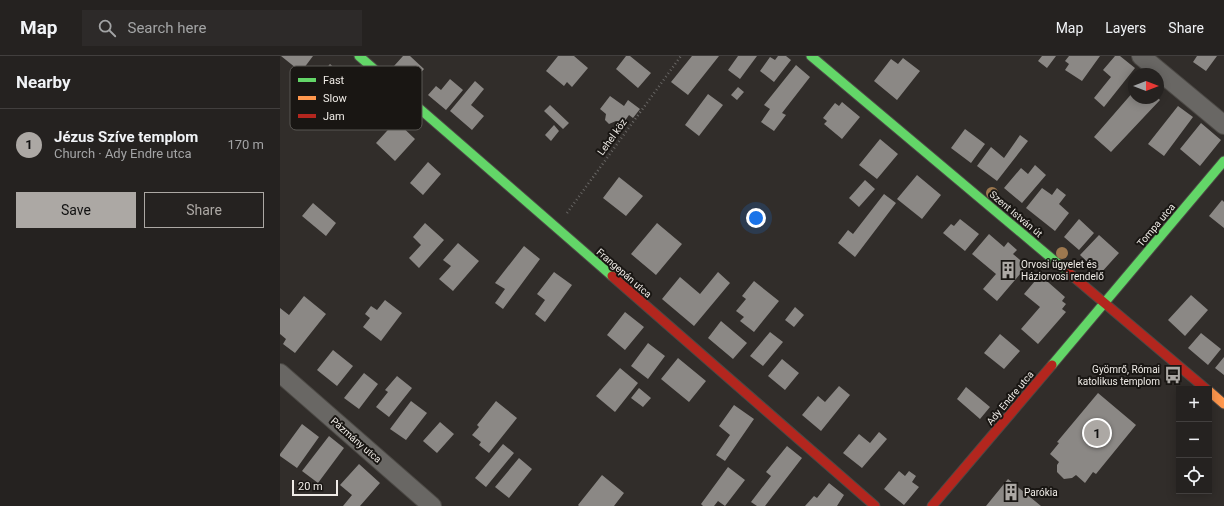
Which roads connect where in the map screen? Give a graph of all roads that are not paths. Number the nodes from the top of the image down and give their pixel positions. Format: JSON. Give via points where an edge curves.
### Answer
{"nodes":[{"id":1,"x":359,"y":56,"type":"edge"},
{"id":2,"x":811,"y":56,"type":"edge"},
{"id":3,"x":1142,"y":56,"type":"edge"},
{"id":4,"x":370,"y":66,"type":"edge"},
{"id":5,"x":422,"y":111,"type":"edge"},
{"id":6,"x":1224,"y":125,"type":"edge"},
{"id":7,"x":1224,"y":161,"type":"edge"},
{"id":8,"x":1104,"y":304,"type":"junction"},
{"id":9,"x":280,"y":373,"type":"edge"},
{"id":10,"x":1202,"y":386,"type":"edge"},
{"id":11,"x":1212,"y":394,"type":"edge"},
{"id":12,"x":1224,"y":404,"type":"edge"},
{"id":13,"x":432,"y":506,"type":"edge"},
{"id":14,"x":875,"y":506,"type":"edge"},
{"id":15,"x":932,"y":506,"type":"edge"}],
"edges":[{"from":1,"to":4,"type":"street","name":"Frangepán utca"},
{"from":2,"to":8,"type":"street","name":"Szent István út"},
{"from":3,"to":6,"type":"street"},
{"from":5,"to":14,"type":"street","name":"Frangepán utca"},
{"from":7,"to":8,"type":"street","name":"Tompa utca"},
{"from":8,"to":10,"type":"street","name":"Szent István út"},
{"from":8,"to":15,"type":"street","name":"Ady Endre utca"},
{"from":9,"to":13,"type":"street","name":"Pázmány utca"},
{"from":11,"to":12,"type":"street"}]}
